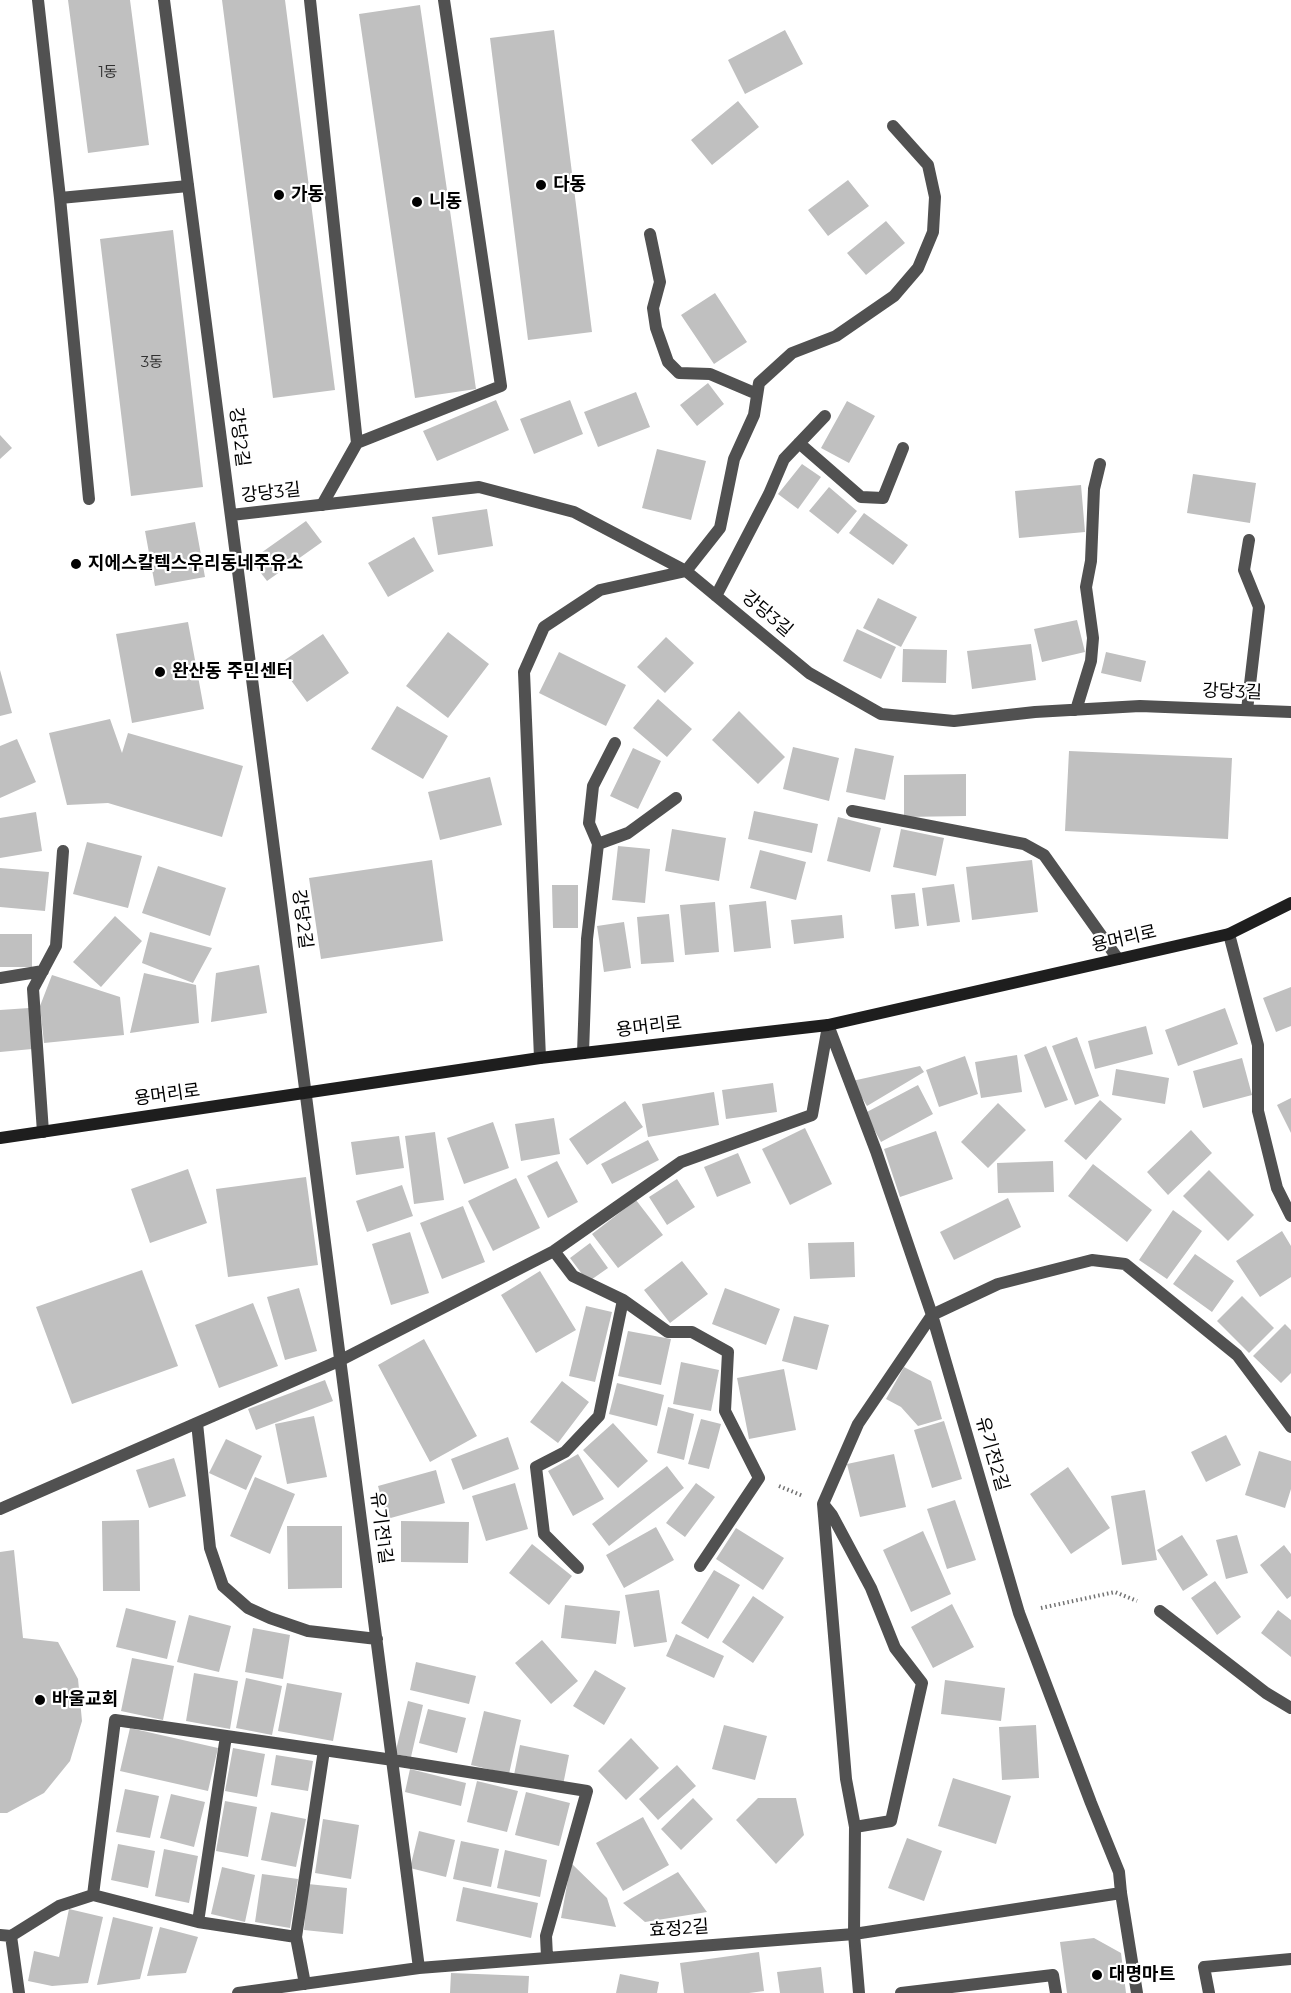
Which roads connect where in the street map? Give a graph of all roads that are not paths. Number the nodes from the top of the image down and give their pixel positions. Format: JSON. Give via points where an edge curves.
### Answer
{"nodes":[{"id":1,"x":38,"y":0,"type":"edge"},
{"id":2,"x":164,"y":0,"type":"edge"},
{"id":3,"x":310,"y":0,"type":"edge"},
{"id":4,"x":444,"y":0,"type":"edge"},
{"id":5,"x":893,"y":126,"type":"dead end"},
{"id":6,"x":188,"y":186,"type":"junction"},
{"id":7,"x":60,"y":198,"type":"junction"},
{"id":8,"x":650,"y":234,"type":"dead end"},
{"id":9,"x":757,"y":394,"type":"junction"},
{"id":10,"x":825,"y":416,"type":"dead end"},
{"id":11,"x":357,"y":443,"type":"junction"},
{"id":12,"x":799,"y":443,"type":"junction"},
{"id":13,"x":903,"y":448,"type":"dead end"},
{"id":14,"x":1100,"y":464,"type":"dead end"},
{"id":15,"x":89,"y":499,"type":"dead end"},
{"id":16,"x":322,"y":505,"type":"junction"},
{"id":17,"x":231,"y":515,"type":"junction"},
{"id":18,"x":1249,"y":540,"type":"dead end"},
{"id":19,"x":686,"y":571,"type":"junction"},
{"id":20,"x":716,"y":596,"type":"junction"},
{"id":21,"x":1076,"y":710,"type":"junction"},
{"id":22,"x":1247,"y":710,"type":"junction"},
{"id":23,"x":1291,"y":712,"type":"edge"},
{"id":24,"x":615,"y":743,"type":"dead end"},
{"id":25,"x":676,"y":798,"type":"dead end"},
{"id":26,"x":852,"y":811,"type":"dead end"},
{"id":27,"x":598,"y":844,"type":"junction"},
{"id":28,"x":63,"y":851,"type":"dead end"},
{"id":29,"x":1291,"y":903,"type":"edge"},
{"id":30,"x":1229,"y":933,"type":"junction"},
{"id":31,"x":1118,"y":959,"type":"junction"},
{"id":32,"x":43,"y":971,"type":"junction"},
{"id":33,"x":0,"y":978,"type":"edge"},
{"id":34,"x":828,"y":1025,"type":"junction"},
{"id":35,"x":583,"y":1053,"type":"junction"},
{"id":36,"x":540,"y":1058,"type":"junction"},
{"id":37,"x":306,"y":1092,"type":"junction"},
{"id":38,"x":43,"y":1132,"type":"junction"},
{"id":39,"x":0,"y":1138,"type":"edge"},
{"id":40,"x":1291,"y":1216,"type":"edge"},
{"id":41,"x":554,"y":1251,"type":"junction"},
{"id":42,"x":623,"y":1300,"type":"junction"},
{"id":43,"x":932,"y":1315,"type":"junction"},
{"id":44,"x":340,"y":1360,"type":"junction"},
{"id":45,"x":197,"y":1423,"type":"junction"},
{"id":46,"x":1291,"y":1427,"type":"edge"},
{"id":47,"x":823,"y":1504,"type":"junction"},
{"id":48,"x":0,"y":1509,"type":"edge"},
{"id":49,"x":700,"y":1566,"type":"dead end"},
{"id":50,"x":578,"y":1568,"type":"dead end"},
{"id":51,"x":1160,"y":1611,"type":"road end"},
{"id":52,"x":377,"y":1639,"type":"junction"},
{"id":53,"x":1291,"y":1708,"type":"edge"},
{"id":54,"x":226,"y":1736,"type":"junction"},
{"id":55,"x":324,"y":1750,"type":"junction"},
{"id":56,"x":393,"y":1760,"type":"junction"},
{"id":57,"x":855,"y":1827,"type":"junction"},
{"id":58,"x":1121,"y":1893,"type":"junction"},
{"id":59,"x":93,"y":1895,"type":"junction"},
{"id":60,"x":198,"y":1922,"type":"junction"},
{"id":61,"x":854,"y":1934,"type":"junction"},
{"id":62,"x":5,"y":1936,"type":"edge"},
{"id":63,"x":296,"y":1937,"type":"junction"},
{"id":64,"x":547,"y":1957,"type":"junction"},
{"id":65,"x":1291,"y":1959,"type":"edge"},
{"id":66,"x":419,"y":1968,"type":"junction"},
{"id":67,"x":305,"y":1984,"type":"junction"},
{"id":68,"x":19,"y":1993,"type":"edge"},
{"id":69,"x":238,"y":1993,"type":"edge"},
{"id":70,"x":859,"y":1993,"type":"edge"},
{"id":71,"x":901,"y":1993,"type":"edge"},
{"id":72,"x":1056,"y":1993,"type":"edge"},
{"id":73,"x":1137,"y":1993,"type":"edge"},
{"id":74,"x":1209,"y":1993,"type":"edge"}],
"edges":[{"from":1,"to":7,"type":"street"},
{"from":2,"to":6,"type":"street","name":"강당2길"},
{"from":3,"to":11,"type":"street"},
{"from":4,"to":11,"type":"street","via":[[501,386]]},
{"from":5,"to":9,"type":"street","via":[[928,165],[936,197],[933,231],[918,268],[894,296],[836,336],[792,353],[759,384]]},
{"from":6,"to":7,"type":"street"},
{"from":6,"to":17,"type":"street","name":"강당2길"},
{"from":7,"to":15,"type":"street"},
{"from":8,"to":9,"type":"street","via":[[660,282],[653,308],[668,362],[679,373],[710,374]]},
{"from":9,"to":19,"type":"street","via":[[754,415],[734,459],[720,528]]},
{"from":10,"to":12,"type":"street"},
{"from":11,"to":16,"type":"street"},
{"from":12,"to":13,"type":"street","via":[[861,497],[883,498]]},
{"from":12,"to":20,"type":"street","via":[[784,459]]},
{"from":14,"to":21,"type":"street","via":[[1094,489],[1086,587],[1093,638],[1091,661]]},
{"from":16,"to":17,"type":"street","name":"강당3길"},
{"from":16,"to":19,"type":"street","name":"강당3길","via":[[479,487],[574,512]]},
{"from":17,"to":37,"type":"street","name":"강당2길"},
{"from":18,"to":22,"type":"street","via":[[1244,570],[1259,607]]},
{"from":19,"to":20,"type":"street","name":"강당3길"},
{"from":19,"to":36,"type":"street","via":[[600,590],[544,627],[524,672]]},
{"from":20,"to":21,"type":"street","name":"강당3길","via":[[809,673],[881,714],[954,721]]},
{"from":21,"to":22,"type":"street","name":"강당3길","via":[[1140,706]]},
{"from":22,"to":23,"type":"street","name":"강당3길"},
{"from":24,"to":27,"type":"street","via":[[593,786],[589,823]]},
{"from":25,"to":27,"type":"street","via":[[628,833]]},
{"from":26,"to":31,"type":"street","via":[[1024,844],[1044,855]]},
{"from":27,"to":35,"type":"street","via":[[587,939]]},
{"from":28,"to":32,"type":"street","via":[[56,946]]},
{"from":29,"to":30,"type":"street","name":"용머리로"},
{"from":30,"to":31,"type":"street","name":"용머리로"},
{"from":30,"to":40,"type":"street","via":[[1258,1044],[1258,1111],[1277,1188]]},
{"from":31,"to":34,"type":"street","name":"용머리로"},
{"from":32,"to":33,"type":"street"},
{"from":32,"to":38,"type":"street","via":[[33,989]]},
{"from":34,"to":35,"type":"street","name":"용머리로"},
{"from":34,"to":41,"type":"street","via":[[812,1115],[681,1162]]},
{"from":34,"to":43,"type":"street","name":"유기전2길"},
{"from":35,"to":36,"type":"street","name":"용머리로"},
{"from":36,"to":37,"type":"street","name":"용머리로"},
{"from":37,"to":38,"type":"street","name":"용머리로"},
{"from":37,"to":44,"type":"street","name":"유기전1길"},
{"from":38,"to":39,"type":"street","name":"용머리로"},
{"from":41,"to":42,"type":"street","via":[[573,1276]]},
{"from":41,"to":44,"type":"street"},
{"from":42,"to":49,"type":"street","via":[[668,1332],[692,1332],[728,1352],[725,1412],[759,1478]]},
{"from":42,"to":50,"type":"street","via":[[599,1416],[565,1452],[536,1467],[544,1534]]},
{"from":43,"to":46,"type":"street","via":[[998,1284],[1092,1260],[1125,1264],[1237,1355]]},
{"from":43,"to":47,"type":"street","via":[[858,1424]]},
{"from":43,"to":58,"type":"street","name":"유기전2길","via":[[1020,1613],[1119,1872]]},
{"from":44,"to":45,"type":"street"},
{"from":44,"to":52,"type":"street","name":"유기전1길"},
{"from":45,"to":48,"type":"street"},
{"from":45,"to":52,"type":"street","via":[[210,1548],[223,1586],[248,1608],[270,1618],[308,1631]]},
{"from":47,"to":57,"type":"street","via":[[846,1779]]},
{"from":47,"to":57,"type":"street","via":[[871,1588],[895,1648],[922,1683],[891,1821]]},
{"from":51,"to":53,"type":"street"},
{"from":52,"to":56,"type":"street","name":"유기전1길"},
{"from":54,"to":55,"type":"street"},
{"from":54,"to":59,"type":"street","via":[[115,1720]]},
{"from":54,"to":60,"type":"street"},
{"from":55,"to":56,"type":"street"},
{"from":55,"to":63,"type":"street"},
{"from":56,"to":64,"type":"street","via":[[587,1791],[546,1936]]},
{"from":56,"to":66,"type":"street","name":"유기전1길"},
{"from":57,"to":61,"type":"street"},
{"from":58,"to":61,"type":"street","name":"효정2길"},
{"from":58,"to":73,"type":"street","name":"유기전2길"},
{"from":59,"to":60,"type":"street"},
{"from":59,"to":62,"type":"street","via":[[59,1906]]},
{"from":60,"to":63,"type":"street"},
{"from":61,"to":64,"type":"street","name":"효정2길"},
{"from":61,"to":70,"type":"street"},
{"from":62,"to":68,"type":"street"},
{"from":63,"to":67,"type":"street"},
{"from":64,"to":66,"type":"street","name":"효정2길"},
{"from":65,"to":74,"type":"street","via":[[1204,1967]]},
{"from":66,"to":67,"type":"street","name":"효정2길"},
{"from":67,"to":69,"type":"street","name":"효정2길"},
{"from":71,"to":72,"type":"street","via":[[1053,1975]]}]}
